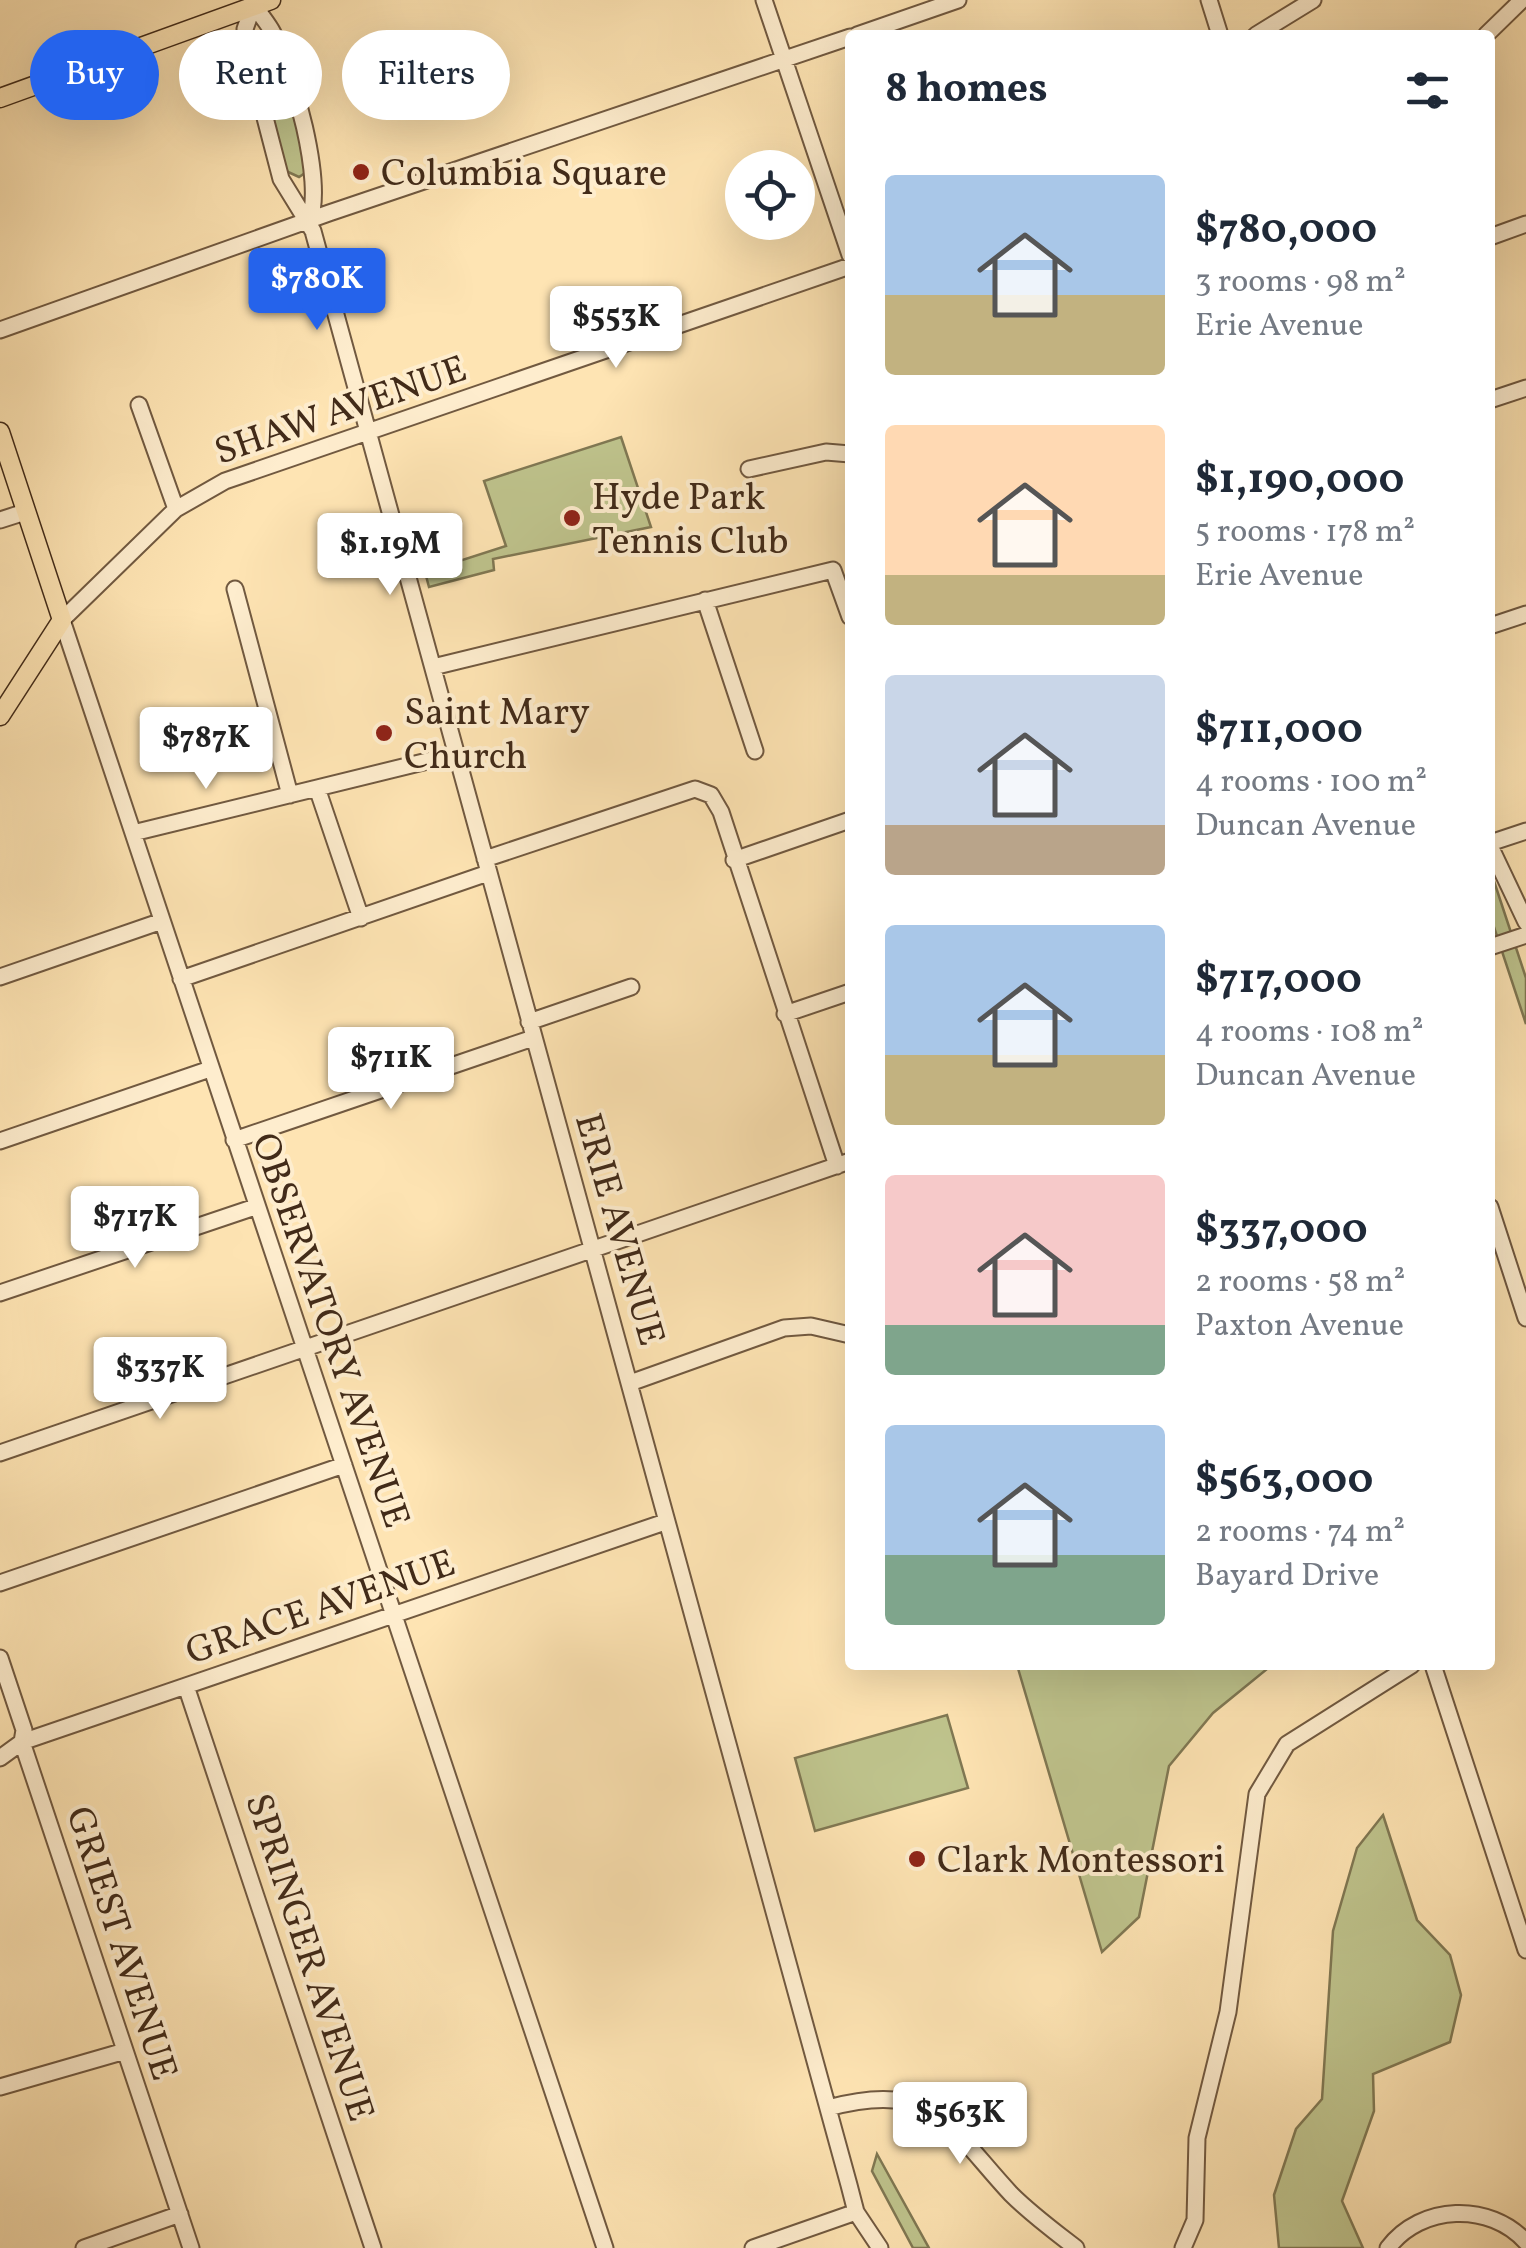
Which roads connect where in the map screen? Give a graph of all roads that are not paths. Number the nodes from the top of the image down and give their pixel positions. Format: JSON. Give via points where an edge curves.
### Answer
{"nodes":[{"id":1,"x":764,"y":0,"type":"edge"},
{"id":2,"x":958,"y":0,"type":"edge"},
{"id":3,"x":1209,"y":0,"type":"edge"},
{"id":4,"x":1313,"y":0,"type":"edge"},
{"id":5,"x":1522,"y":0,"type":"edge"},
{"id":6,"x":259,"y":2,"type":"edge"},
{"id":7,"x":245,"y":30,"type":"edge"},
{"id":8,"x":272,"y":30,"type":"edge"},
{"id":9,"x":870,"y":30,"type":"edge"},
{"id":10,"x":1218,"y":30,"type":"edge"},
{"id":11,"x":1264,"y":30,"type":"edge"},
{"id":12,"x":1491,"y":30,"type":"edge"},
{"id":13,"x":845,"y":39,"type":"edge"},
{"id":14,"x":784,"y":59,"type":"junction"},
{"id":15,"x":0,"y":98,"type":"edge"},
{"id":16,"x":266,"y":120,"type":"edge"},
{"id":17,"x":301,"y":120,"type":"edge"},
{"id":18,"x":314,"y":168,"type":"junction"},
{"id":19,"x":281,"y":178,"type":"junction"},
{"id":20,"x":310,"y":222,"type":"junction"},
{"id":21,"x":1526,"y":224,"type":"edge"},
{"id":22,"x":1495,"y":235,"type":"edge"},
{"id":23,"x":845,"y":240,"type":"edge"},
{"id":24,"x":845,"y":268,"type":"edge"},
{"id":25,"x":0,"y":330,"type":"edge"},
{"id":26,"x":1526,"y":388,"type":"edge"},
{"id":27,"x":1495,"y":398,"type":"edge"},
{"id":28,"x":138,"y":405,"type":"dead end"},
{"id":29,"x":367,"y":431,"type":"junction"},
{"id":30,"x":0,"y":432,"type":"edge"},
{"id":31,"x":845,"y":454,"type":"edge"},
{"id":32,"x":749,"y":469,"type":"dead end"},
{"id":33,"x":176,"y":509,"type":"junction"},
{"id":34,"x":25,"y":512,"type":"junction"},
{"id":35,"x":0,"y":520,"type":"edge"},
{"id":36,"x":235,"y":589,"type":"dead end"},
{"id":37,"x":704,"y":600,"type":"junction"},
{"id":38,"x":845,"y":603,"type":"edge"},
{"id":39,"x":1526,"y":614,"type":"edge"},
{"id":40,"x":62,"y":620,"type":"junction"},
{"id":41,"x":1495,"y":624,"type":"edge"},
{"id":42,"x":433,"y":666,"type":"junction"},
{"id":43,"x":0,"y":716,"type":"edge"},
{"id":44,"x":754,"y":750,"type":"dead end"},
{"id":45,"x":456,"y":754,"type":"junction"},
{"id":46,"x":316,"y":788,"type":"junction"},
{"id":47,"x":290,"y":795,"type":"junction"},
{"id":48,"x":845,"y":822,"type":"edge"},
{"id":49,"x":1526,"y":831,"type":"edge"},
{"id":50,"x":133,"y":833,"type":"junction"},
{"id":51,"x":1495,"y":842,"type":"edge"},
{"id":52,"x":1495,"y":855,"type":"edge"},
{"id":53,"x":734,"y":860,"type":"junction"},
{"id":54,"x":486,"y":866,"type":"junction"},
{"id":55,"x":361,"y":918,"type":"junction"},
{"id":56,"x":162,"y":921,"type":"junction"},
{"id":57,"x":1526,"y":922,"type":"edge"},
{"id":58,"x":1526,"y":935,"type":"edge"},
{"id":59,"x":1495,"y":945,"type":"edge"},
{"id":60,"x":0,"y":977,"type":"edge"},
{"id":61,"x":182,"y":978,"type":"junction"},
{"id":62,"x":631,"y":987,"type":"dead end"},
{"id":63,"x":845,"y":994,"type":"edge"},
{"id":64,"x":785,"y":1014,"type":"junction"},
{"id":65,"x":531,"y":1030,"type":"junction"},
{"id":66,"x":210,"y":1069,"type":"junction"},
{"id":67,"x":234,"y":1140,"type":"junction"},
{"id":68,"x":0,"y":1141,"type":"edge"},
{"id":69,"x":844,"y":1163,"type":"edge"},
{"id":70,"x":255,"y":1206,"type":"junction"},
{"id":71,"x":1495,"y":1222,"type":"edge"},
{"id":72,"x":593,"y":1251,"type":"junction"},
{"id":73,"x":0,"y":1293,"type":"edge"},
{"id":74,"x":1526,"y":1318,"type":"edge"},
{"id":75,"x":845,"y":1334,"type":"edge"},
{"id":76,"x":305,"y":1348,"type":"junction"},
{"id":77,"x":630,"y":1382,"type":"junction"},
{"id":78,"x":0,"y":1453,"type":"edge"},
{"id":79,"x":344,"y":1464,"type":"junction"},
{"id":80,"x":666,"y":1522,"type":"junction"},
{"id":81,"x":0,"y":1584,"type":"edge"},
{"id":82,"x":394,"y":1615,"type":"junction"},
{"id":83,"x":0,"y":1658,"type":"edge"},
{"id":84,"x":1404,"y":1670,"type":"edge"},
{"id":85,"x":1435,"y":1670,"type":"edge"},
{"id":86,"x":186,"y":1686,"type":"junction"},
{"id":87,"x":22,"y":1742,"type":"junction"},
{"id":88,"x":0,"y":1758,"type":"edge"},
{"id":89,"x":1526,"y":1950,"type":"edge"},
{"id":90,"x":124,"y":2051,"type":"junction"},
{"id":91,"x":0,"y":2087,"type":"edge"},
{"id":92,"x":828,"y":2108,"type":"junction"},
{"id":93,"x":856,"y":2212,"type":"junction"},
{"id":94,"x":180,"y":2214,"type":"junction"},
{"id":95,"x":1526,"y":2242,"type":"edge"},
{"id":96,"x":84,"y":2248,"type":"edge"},
{"id":97,"x":191,"y":2248,"type":"edge"},
{"id":98,"x":373,"y":2248,"type":"edge"},
{"id":99,"x":604,"y":2248,"type":"edge"},
{"id":100,"x":753,"y":2248,"type":"edge"},
{"id":101,"x":880,"y":2248,"type":"edge"},
{"id":102,"x":1076,"y":2248,"type":"edge"},
{"id":103,"x":1184,"y":2248,"type":"edge"},
{"id":104,"x":1388,"y":2248,"type":"edge"}],
"edges":[{"from":1,"to":14,"type":"street"},
{"from":2,"to":9,"type":"street"},
{"from":3,"to":10,"type":"street"},
{"from":4,"to":11,"type":"street"},
{"from":5,"to":12,"type":"street"},
{"from":6,"to":7,"type":"street","name":"ERIE AVENUE"},
{"from":6,"to":8,"type":"street","name":"ERIE AVENUE"},
{"from":6,"to":15,"type":"main road"},
{"from":13,"to":14,"type":"street"},
{"from":14,"to":20,"type":"street"},
{"from":14,"to":23,"type":"street"},
{"from":16,"to":19,"type":"street","name":"ERIE AVENUE"},
{"from":17,"to":18,"type":"street","name":"ERIE AVENUE"},
{"from":18,"to":19,"type":"street","via":[[305,180]]},
{"from":18,"to":20,"type":"street","name":"ERIE AVENUE"},
{"from":19,"to":20,"type":"street","name":"ERIE AVENUE"},
{"from":20,"to":25,"type":"street"},
{"from":20,"to":29,"type":"street","name":"ERIE AVENUE"},
{"from":21,"to":22,"type":"street"},
{"from":24,"to":29,"type":"street","name":"SHAW AVENUE"},
{"from":26,"to":27,"type":"street"},
{"from":28,"to":33,"type":"street"},
{"from":29,"to":33,"type":"street","name":"SHAW AVENUE","via":[[224,481]]},
{"from":29,"to":42,"type":"street","name":"ERIE AVENUE"},
{"from":30,"to":34,"type":"main road","name":"OBSERVATORY AVENUE"},
{"from":31,"to":32,"type":"street"},
{"from":33,"to":40,"type":"street","name":"SHAW AVENUE"},
{"from":34,"to":35,"type":"street"},
{"from":34,"to":40,"type":"main road","name":"OBSERVATORY AVENUE"},
{"from":36,"to":47,"type":"street"},
{"from":37,"to":38,"type":"street","via":[[833,570]]},
{"from":37,"to":42,"type":"street"},
{"from":37,"to":44,"type":"street"},
{"from":39,"to":41,"type":"street"},
{"from":40,"to":43,"type":"main road"},
{"from":40,"to":50,"type":"street","name":"OBSERVATORY AVENUE"},
{"from":42,"to":45,"type":"street","name":"ERIE AVENUE"},
{"from":45,"to":46,"type":"street"},
{"from":45,"to":54,"type":"street","name":"ERIE AVENUE"},
{"from":46,"to":47,"type":"street"},
{"from":46,"to":55,"type":"street"},
{"from":47,"to":50,"type":"street"},
{"from":48,"to":53,"type":"street"},
{"from":49,"to":51,"type":"street"},
{"from":50,"to":56,"type":"street","name":"OBSERVATORY AVENUE"},
{"from":52,"to":57,"type":"street"},
{"from":53,"to":54,"type":"street","via":[[717,802],[702,790]]},
{"from":53,"to":64,"type":"street"},
{"from":54,"to":55,"type":"street"},
{"from":54,"to":65,"type":"street","name":"ERIE AVENUE"},
{"from":55,"to":61,"type":"street"},
{"from":56,"to":60,"type":"street"},
{"from":56,"to":61,"type":"street","name":"OBSERVATORY AVENUE"},
{"from":58,"to":59,"type":"street"},
{"from":61,"to":66,"type":"street","name":"OBSERVATORY AVENUE"},
{"from":62,"to":65,"type":"street"},
{"from":63,"to":64,"type":"street"},
{"from":64,"to":69,"type":"street"},
{"from":65,"to":67,"type":"street"},
{"from":65,"to":72,"type":"street","name":"ERIE AVENUE"},
{"from":66,"to":67,"type":"street","name":"OBSERVATORY AVENUE"},
{"from":66,"to":68,"type":"street"},
{"from":67,"to":70,"type":"street","name":"OBSERVATORY AVENUE"},
{"from":69,"to":72,"type":"street"},
{"from":70,"to":73,"type":"street"},
{"from":70,"to":76,"type":"street","name":"OBSERVATORY AVENUE"},
{"from":71,"to":74,"type":"street"},
{"from":72,"to":76,"type":"street"},
{"from":72,"to":77,"type":"street","name":"ERIE AVENUE"},
{"from":75,"to":77,"type":"street","via":[[784,1328]]},
{"from":76,"to":78,"type":"street"},
{"from":76,"to":79,"type":"street","name":"OBSERVATORY AVENUE"},
{"from":77,"to":80,"type":"street","name":"ERIE AVENUE"},
{"from":79,"to":81,"type":"street"},
{"from":79,"to":82,"type":"street","name":"OBSERVATORY AVENUE"},
{"from":80,"to":82,"type":"street","name":"GRACE AVENUE"},
{"from":80,"to":92,"type":"street","name":"ERIE AVENUE"},
{"from":82,"to":86,"type":"street","name":"GRACE AVENUE"},
{"from":82,"to":99,"type":"street","name":"OBSERVATORY AVENUE"},
{"from":83,"to":87,"type":"street","name":"GRIEST AVENUE"},
{"from":84,"to":103,"type":"street","via":[[1287,1744],[1257,1794],[1228,2012],[1197,2138],[1196,2220]]},
{"from":85,"to":89,"type":"street"},
{"from":86,"to":87,"type":"street","name":"GRACE AVENUE"},
{"from":86,"to":98,"type":"street","name":"SPRINGER AVENUE"},
{"from":87,"to":88,"type":"street","name":"GRACE AVENUE"},
{"from":87,"to":90,"type":"street","name":"GRIEST AVENUE"},
{"from":90,"to":91,"type":"street"},
{"from":90,"to":94,"type":"street","name":"GRIEST AVENUE"},
{"from":92,"to":93,"type":"street","name":"ERIE AVENUE"},
{"from":92,"to":102,"type":"street","via":[[871,2098],[930,2110],[958,2130],[1013,2196]]},
{"from":93,"to":100,"type":"street"},
{"from":93,"to":101,"type":"street","name":"ERIE AVENUE"},
{"from":94,"to":96,"type":"street"},
{"from":94,"to":97,"type":"street","name":"GRIEST AVENUE"},
{"from":95,"to":104,"type":"street","via":[[1488,2217],[1449,2213],[1410,2229]]}]}
